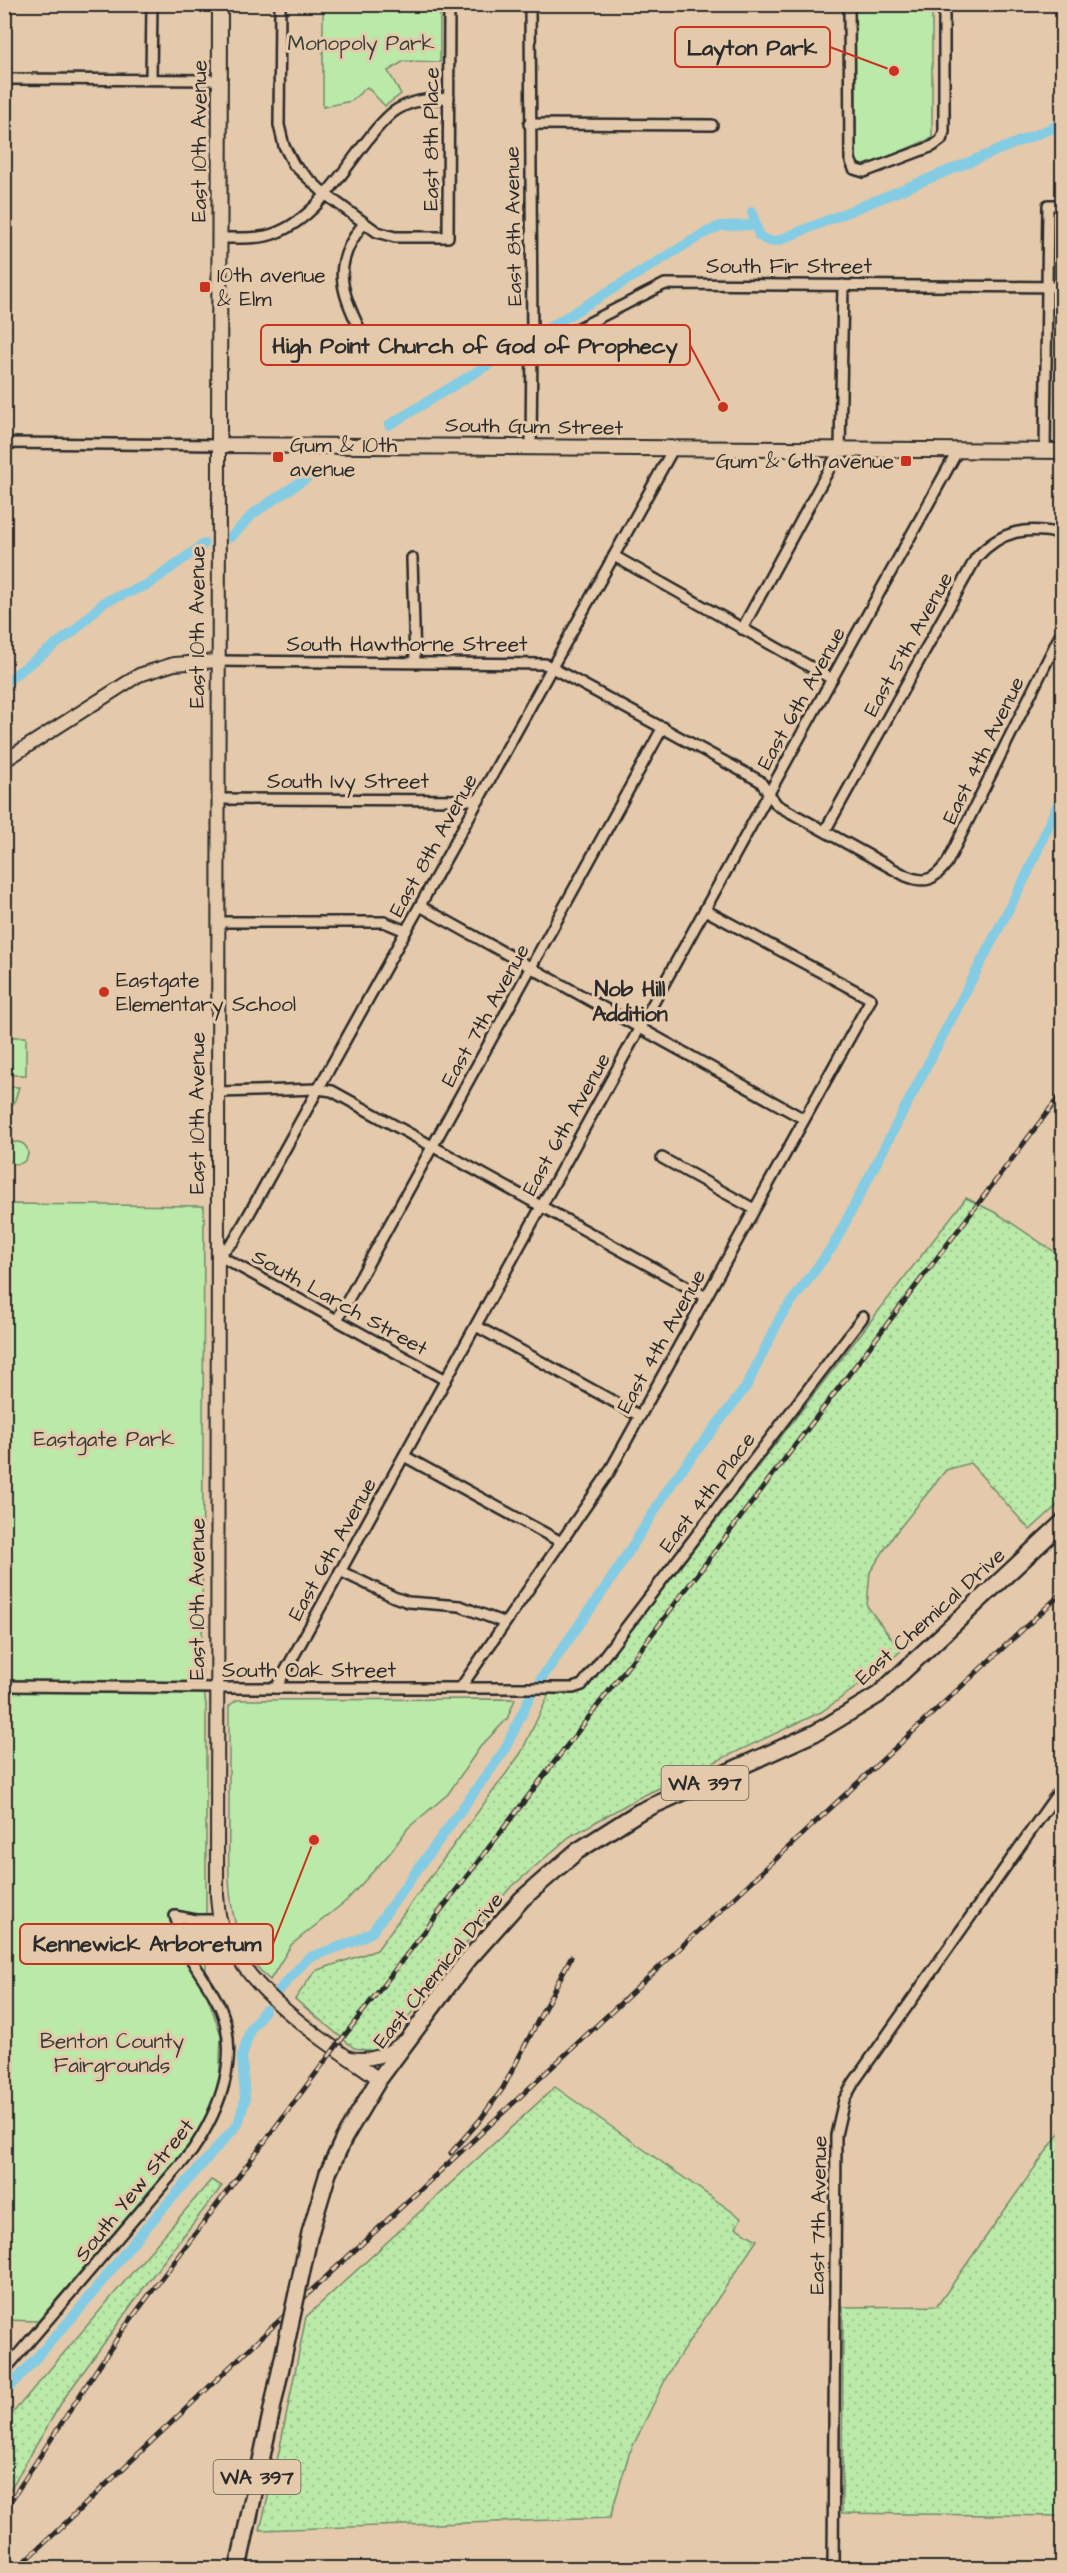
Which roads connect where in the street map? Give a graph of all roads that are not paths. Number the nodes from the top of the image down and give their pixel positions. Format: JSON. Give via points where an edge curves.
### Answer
{"nodes":[{"id":1,"x":152,"y":4,"type":"edge"},
{"id":2,"x":220,"y":4,"type":"edge"},
{"id":3,"x":280,"y":4,"type":"edge"},
{"id":4,"x":449,"y":4,"type":"edge"},
{"id":5,"x":530,"y":4,"type":"edge"},
{"id":6,"x":849,"y":4,"type":"edge"},
{"id":7,"x":944,"y":4,"type":"edge"},
{"id":8,"x":4,"y":79,"type":"edge"},
{"id":9,"x":151,"y":79,"type":"junction"},
{"id":10,"x":220,"y":80,"type":"junction"},
{"id":11,"x":449,"y":98,"type":"junction"},
{"id":12,"x":529,"y":124,"type":"junction"},
{"id":13,"x":712,"y":125,"type":"dead end"},
{"id":14,"x":325,"y":194,"type":"junction"},
{"id":15,"x":1062,"y":205,"type":"edge"},
{"id":16,"x":364,"y":223,"type":"junction"},
{"id":17,"x":220,"y":238,"type":"junction"},
{"id":18,"x":843,"y":285,"type":"junction"},
{"id":19,"x":1047,"y":287,"type":"junction"},
{"id":20,"x":1062,"y":287,"type":"edge"},
{"id":21,"x":364,"y":339,"type":"dead end"},
{"id":22,"x":532,"y":347,"type":"junction"},
{"id":23,"x":4,"y":443,"type":"edge"},
{"id":24,"x":219,"y":445,"type":"junction"},
{"id":25,"x":531,"y":447,"type":"junction"},
{"id":26,"x":673,"y":449,"type":"junction"},
{"id":27,"x":840,"y":450,"type":"junction"},
{"id":28,"x":958,"y":450,"type":"junction"},
{"id":29,"x":1045,"y":451,"type":"junction"},
{"id":30,"x":1062,"y":451,"type":"edge"},
{"id":31,"x":1062,"y":534,"type":"edge"},
{"id":32,"x":614,"y":556,"type":"junction"},
{"id":33,"x":412,"y":558,"type":"dead end"},
{"id":34,"x":742,"y":629,"type":"junction"},
{"id":35,"x":1062,"y":631,"type":"edge"},
{"id":36,"x":218,"y":661,"type":"junction"},
{"id":37,"x":415,"y":662,"type":"junction"},
{"id":38,"x":552,"y":667,"type":"junction"},
{"id":39,"x":832,"y":679,"type":"junction"},
{"id":40,"x":663,"y":728,"type":"junction"},
{"id":41,"x":4,"y":761,"type":"edge"},
{"id":42,"x":769,"y":794,"type":"junction"},
{"id":43,"x":218,"y":799,"type":"junction"},
{"id":44,"x":479,"y":800,"type":"junction"},
{"id":45,"x":825,"y":831,"type":"junction"},
{"id":46,"x":930,"y":881,"type":"joint"},
{"id":47,"x":420,"y":906,"type":"junction"},
{"id":48,"x":705,"y":910,"type":"junction"},
{"id":49,"x":218,"y":922,"type":"junction"},
{"id":50,"x":406,"y":930,"type":"junction"},
{"id":51,"x":531,"y":968,"type":"junction"},
{"id":52,"x":640,"y":1028,"type":"junction"},
{"id":53,"x":318,"y":1089,"type":"junction"},
{"id":54,"x":218,"y":1092,"type":"junction"},
{"id":55,"x":804,"y":1119,"type":"junction"},
{"id":56,"x":433,"y":1146,"type":"junction"},
{"id":57,"x":662,"y":1158,"type":"dead end"},
{"id":58,"x":542,"y":1206,"type":"junction"},
{"id":59,"x":754,"y":1209,"type":"junction"},
{"id":60,"x":218,"y":1255,"type":"junction"},
{"id":61,"x":705,"y":1297,"type":"junction"},
{"id":62,"x":863,"y":1317,"type":"dead end"},
{"id":63,"x":337,"y":1320,"type":"junction"},
{"id":64,"x":476,"y":1326,"type":"junction"},
{"id":65,"x":446,"y":1380,"type":"junction"},
{"id":66,"x":640,"y":1416,"type":"junction"},
{"id":67,"x":404,"y":1455,"type":"junction"},
{"id":68,"x":1062,"y":1523,"type":"edge"},
{"id":69,"x":561,"y":1542,"type":"junction"},
{"id":70,"x":340,"y":1571,"type":"junction"},
{"id":71,"x":505,"y":1623,"type":"junction"},
{"id":72,"x":4,"y":1686,"type":"edge"},
{"id":73,"x":461,"y":1687,"type":"junction"},
{"id":74,"x":578,"y":1687,"type":"joint"},
{"id":75,"x":218,"y":1688,"type":"junction"},
{"id":76,"x":276,"y":1688,"type":"junction"},
{"id":77,"x":1062,"y":1787,"type":"edge"},
{"id":78,"x":220,"y":1920,"type":"junction"},
{"id":79,"x":411,"y":2036,"type":"junction"},
{"id":80,"x":349,"y":2057,"type":"junction"},
{"id":81,"x":379,"y":2079,"type":"junction"},
{"id":82,"x":4,"y":2371,"type":"edge"},
{"id":83,"x":238,"y":2568,"type":"edge"},
{"id":84,"x":833,"y":2568,"type":"edge"}],
"edges":[{"from":1,"to":9,"type":"street"},
{"from":2,"to":10,"type":"main road","name":"East 10th Avenue"},
{"from":3,"to":14,"type":"street","via":[[280,133],[294,165]]},
{"from":4,"to":11,"type":"street","name":"East 8th Place"},
{"from":5,"to":12,"type":"street","name":"East 8th Avenue"},
{"from":6,"to":7,"type":"street","via":[[850,159],[854,169],[864,172],[941,140]]},
{"from":8,"to":9,"type":"street"},
{"from":9,"to":10,"type":"street"},
{"from":10,"to":17,"type":"main road","name":"East 10th Avenue"},
{"from":11,"to":14,"type":"street","via":[[402,105]]},
{"from":11,"to":16,"type":"street","name":"East 8th Place","via":[[448,237],[386,235]]},
{"from":12,"to":13,"type":"street"},
{"from":12,"to":22,"type":"street","name":"East 8th Avenue"},
{"from":14,"to":16,"type":"street"},
{"from":14,"to":17,"type":"street","via":[[300,219],[279,232]]},
{"from":15,"to":19,"type":"street","via":[[1048,205]]},
{"from":16,"to":21,"type":"street","via":[[347,246],[342,280],[345,297]]},
{"from":17,"to":24,"type":"main road","name":"East 10th Avenue"},
{"from":18,"to":19,"type":"street","name":"South Fir Street"},
{"from":18,"to":22,"type":"street","name":"South Fir Street","via":[[665,284]]},
{"from":18,"to":27,"type":"street"},
{"from":19,"to":20,"type":"street","name":"South Fir Street"},
{"from":19,"to":29,"type":"street"},
{"from":22,"to":25,"type":"street","name":"East 8th Avenue"},
{"from":23,"to":24,"type":"street","name":"South Gum Street"},
{"from":24,"to":25,"type":"main road","name":"South Gum Street"},
{"from":24,"to":36,"type":"street","name":"East 10th Avenue"},
{"from":25,"to":26,"type":"main road","name":"South Gum Street"},
{"from":26,"to":27,"type":"main road","name":"South Gum Street"},
{"from":26,"to":32,"type":"street","name":"East 8th Avenue"},
{"from":27,"to":28,"type":"main road","name":"South Gum Street"},
{"from":27,"to":34,"type":"street"},
{"from":28,"to":29,"type":"main road","name":"South Gum Street"},
{"from":28,"to":39,"type":"street","name":"East 6th Avenue"},
{"from":29,"to":30,"type":"main road","name":"South Gum Street"},
{"from":31,"to":45,"type":"street","name":"East 5th Avenue","via":[[1005,534],[976,558]]},
{"from":32,"to":34,"type":"street"},
{"from":32,"to":38,"type":"street","name":"East 8th Avenue"},
{"from":33,"to":37,"type":"street"},
{"from":34,"to":39,"type":"street"},
{"from":35,"to":46,"type":"street","name":"East 4th Avenue","via":[[947,863]]},
{"from":36,"to":37,"type":"street","name":"South Hawthorne Street"},
{"from":36,"to":41,"type":"street","via":[[174,664],[139,675]]},
{"from":36,"to":43,"type":"street","name":"East 10th Avenue"},
{"from":37,"to":38,"type":"street","name":"South Hawthorne Street","via":[[538,663]]},
{"from":38,"to":40,"type":"street","name":"South Hawthorne Street"},
{"from":38,"to":44,"type":"street","name":"East 8th Avenue"},
{"from":39,"to":42,"type":"street","name":"East 6th Avenue"},
{"from":40,"to":42,"type":"street","name":"South Hawthorne Street","via":[[760,781]]},
{"from":40,"to":51,"type":"street","name":"East 7th Avenue"},
{"from":42,"to":45,"type":"street","name":"South Hawthorne Street","via":[[777,805]]},
{"from":42,"to":48,"type":"street","name":"East 6th Avenue"},
{"from":43,"to":44,"type":"street","name":"South Ivy Street"},
{"from":43,"to":49,"type":"street","name":"East 10th Avenue"},
{"from":44,"to":47,"type":"street","name":"East 8th Avenue"},
{"from":45,"to":46,"type":"street","name":"South Hawthorne Street","via":[[906,876]]},
{"from":47,"to":50,"type":"street","name":"East 8th Avenue"},
{"from":47,"to":51,"type":"street"},
{"from":48,"to":52,"type":"street","name":"East 6th Avenue"},
{"from":48,"to":55,"type":"street","name":"East 4th Avenue","via":[[871,999]]},
{"from":49,"to":50,"type":"street","via":[[384,922]]},
{"from":49,"to":54,"type":"street","name":"East 10th Avenue"},
{"from":50,"to":53,"type":"street","name":"East 8th Avenue"},
{"from":51,"to":52,"type":"street"},
{"from":51,"to":56,"type":"street","name":"East 7th Avenue"},
{"from":52,"to":55,"type":"street"},
{"from":52,"to":58,"type":"street","name":"East 6th Avenue"},
{"from":53,"to":54,"type":"street"},
{"from":53,"to":56,"type":"street","via":[[332,1091]]},
{"from":53,"to":60,"type":"street","name":"East 8th Avenue","via":[[234,1240]]},
{"from":54,"to":60,"type":"street","name":"East 10th Avenue"},
{"from":55,"to":59,"type":"street","name":"East 4th Avenue"},
{"from":56,"to":58,"type":"street"},
{"from":56,"to":63,"type":"street","name":"East 7th Avenue"},
{"from":57,"to":59,"type":"street"},
{"from":58,"to":61,"type":"street"},
{"from":58,"to":64,"type":"street","name":"East 6th Avenue"},
{"from":59,"to":61,"type":"street","name":"East 4th Avenue"},
{"from":60,"to":63,"type":"street","name":"South Larch Street"},
{"from":60,"to":75,"type":"street","name":"East 10th Avenue"},
{"from":61,"to":66,"type":"street","name":"East 4th Avenue"},
{"from":62,"to":74,"type":"street","name":"East 4th Place","via":[[589,1679]]},
{"from":63,"to":65,"type":"street","name":"South Larch Street"},
{"from":64,"to":65,"type":"street","name":"East 6th Avenue"},
{"from":64,"to":66,"type":"street"},
{"from":65,"to":67,"type":"street","name":"East 6th Avenue"},
{"from":66,"to":69,"type":"street","name":"East 4th Avenue","via":[[608,1474]]},
{"from":67,"to":69,"type":"street"},
{"from":67,"to":70,"type":"street","name":"East 6th Avenue"},
{"from":68,"to":79,"type":"main road","name":"East Chemical Drive","number":"WA 397","via":[[878,1695],[817,1732],[639,1812],[576,1852],[522,1899],[466,1962]]},
{"from":69,"to":71,"type":"street","name":"East 4th Avenue"},
{"from":70,"to":71,"type":"street","via":[[394,1598],[460,1606]]},
{"from":70,"to":76,"type":"street","name":"East 6th Avenue"},
{"from":71,"to":73,"type":"street","name":"East 4th Avenue"},
{"from":72,"to":75,"type":"street","name":"South Oak Street"},
{"from":73,"to":74,"type":"street","name":"South Oak Street"},
{"from":73,"to":76,"type":"street","name":"South Oak Street"},
{"from":75,"to":76,"type":"street","name":"South Oak Street"},
{"from":75,"to":78,"type":"street","name":"East 10th Avenue"},
{"from":77,"to":84,"type":"street","name":"East 7th Avenue","via":[[844,2100],[836,2135]]},
{"from":78,"to":80,"type":"street","name":"East 10th Avenue","via":[[245,1969],[260,1987]]},
{"from":78,"to":82,"type":"street","name":"South Yew Street","via":[[175,1916],[188,1952],[221,2009],[225,2028],[226,2079],[209,2126],[185,2160]]},
{"from":79,"to":80,"type":"street","via":[[375,2058]]},
{"from":79,"to":81,"type":"main road","name":"East Chemical Drive","number":"WA 397"},
{"from":80,"to":81,"type":"street","name":"East 10th Avenue"},
{"from":81,"to":83,"type":"main road","name":"East Chemical Drive","number":"WA 397","bridge":true,"via":[[328,2173],[310,2233]]}]}
